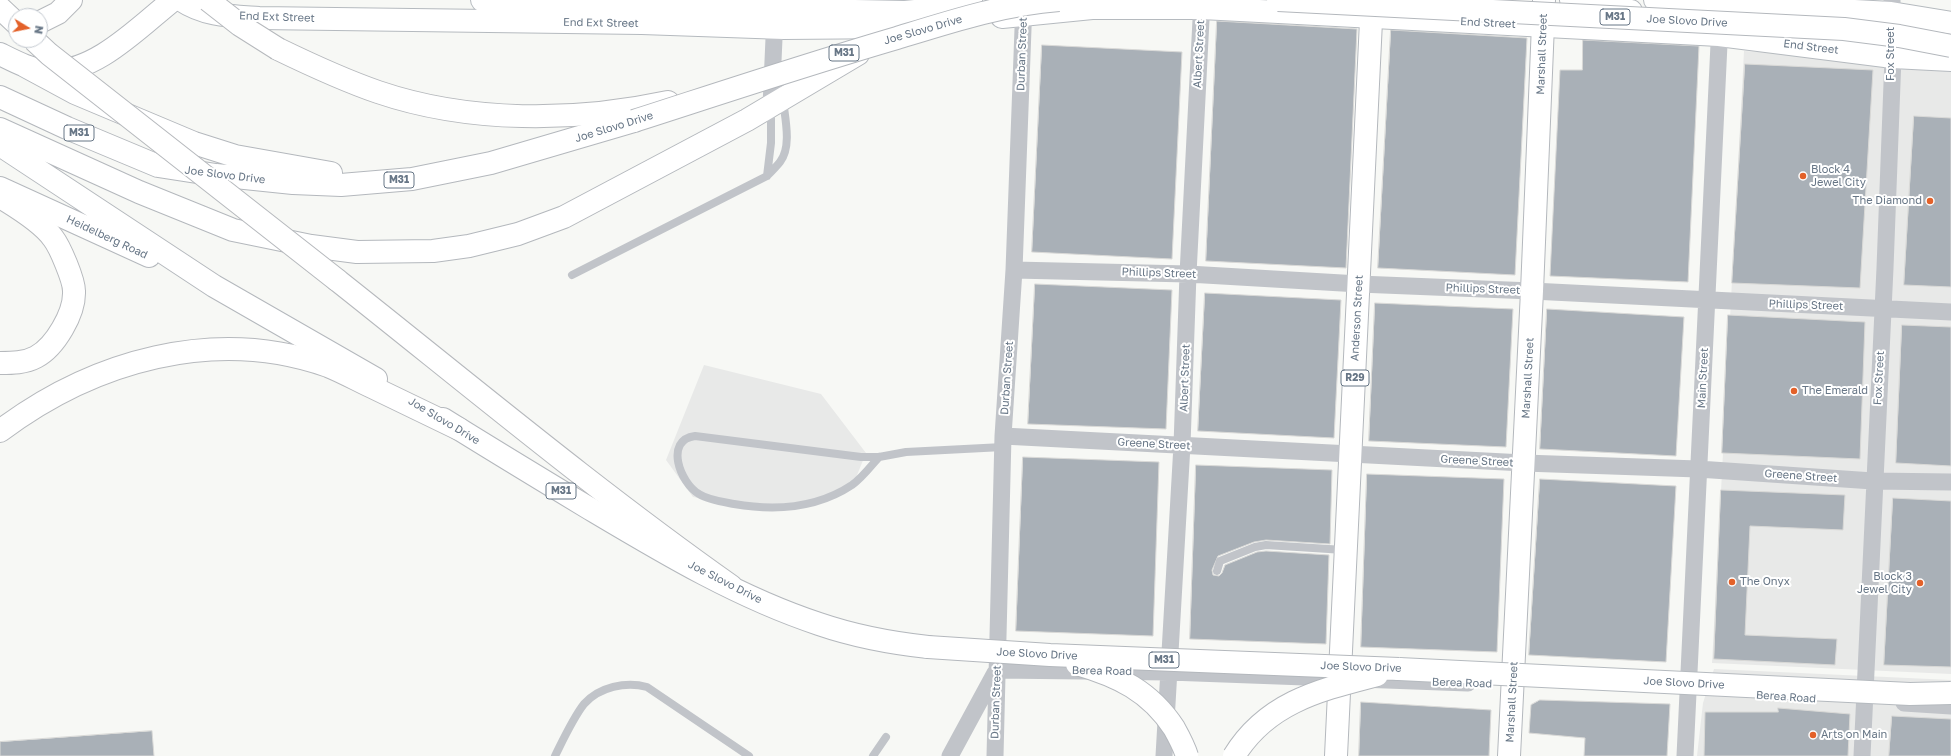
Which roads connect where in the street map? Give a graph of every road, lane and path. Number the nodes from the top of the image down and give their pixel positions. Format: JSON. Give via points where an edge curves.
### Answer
{"nodes":[{"id":1,"x":71,"y":0,"type":"edge"},
{"id":2,"x":151,"y":0,"type":"edge"},
{"id":3,"x":172,"y":0,"type":"edge"},
{"id":4,"x":181,"y":0,"type":"edge"},
{"id":5,"x":208,"y":0,"type":"edge"},
{"id":6,"x":482,"y":0,"type":"edge"},
{"id":7,"x":1059,"y":0,"type":"edge"},
{"id":8,"x":1278,"y":0,"type":"edge"},
{"id":9,"x":1544,"y":0,"type":"edge"},
{"id":10,"x":1571,"y":0,"type":"edge"},
{"id":11,"x":1655,"y":0,"type":"edge"},
{"id":12,"x":963,"y":1,"type":"edge"},
{"id":13,"x":1721,"y":2,"type":"edge"},
{"id":14,"x":1202,"y":4,"type":"edge"},
{"id":15,"x":1891,"y":7,"type":"edge"},
{"id":16,"x":0,"y":8,"type":"edge"},
{"id":17,"x":1024,"y":8,"type":"edge"},
{"id":18,"x":1372,"y":9,"type":"edge"},
{"id":19,"x":780,"y":13,"type":"edge"},
{"id":20,"x":8,"y":16,"type":"edge"},
{"id":21,"x":48,"y":18,"type":"edge"},
{"id":22,"x":1684,"y":20,"type":"junction"},
{"id":23,"x":143,"y":24,"type":"junction"},
{"id":24,"x":1951,"y":24,"type":"edge"},
{"id":25,"x":1542,"y":25,"type":"junction"},
{"id":26,"x":902,"y":27,"type":"junction"},
{"id":27,"x":1719,"y":35,"type":"junction"},
{"id":28,"x":1951,"y":46,"type":"edge"},
{"id":29,"x":43,"y":48,"type":"edge"},
{"id":30,"x":0,"y":54,"type":"edge"},
{"id":31,"x":1893,"y":57,"type":"junction"},
{"id":32,"x":1951,"y":60,"type":"edge"},
{"id":33,"x":25,"y":66,"type":"junction"},
{"id":34,"x":744,"y":86,"type":"junction"},
{"id":35,"x":0,"y":97,"type":"edge"},
{"id":36,"x":777,"y":102,"type":"junction"},
{"id":37,"x":0,"y":129,"type":"edge"},
{"id":38,"x":0,"y":145,"type":"edge"},
{"id":39,"x":767,"y":176,"type":"junction"},
{"id":40,"x":380,"y":182,"type":"junction"},
{"id":41,"x":0,"y":188,"type":"edge"},
{"id":42,"x":0,"y":197,"type":"edge"},
{"id":43,"x":1014,"y":270,"type":"junction"},
{"id":44,"x":1188,"y":274,"type":"junction"},
{"id":45,"x":572,"y":275,"type":"dead end"},
{"id":46,"x":1359,"y":284,"type":"junction"},
{"id":47,"x":214,"y":286,"type":"junction"},
{"id":48,"x":1532,"y":291,"type":"junction"},
{"id":49,"x":1707,"y":301,"type":"junction"},
{"id":50,"x":1882,"y":308,"type":"junction"},
{"id":51,"x":1951,"y":312,"type":"edge"},
{"id":52,"x":0,"y":363,"type":"edge"},
{"id":53,"x":459,"y":429,"type":"junction"},
{"id":54,"x":0,"y":431,"type":"edge"},
{"id":55,"x":1003,"y":442,"type":"junction"},
{"id":56,"x":1182,"y":445,"type":"junction"},
{"id":57,"x":1351,"y":454,"type":"junction"},
{"id":58,"x":879,"y":457,"type":"junction"},
{"id":59,"x":1524,"y":463,"type":"junction"},
{"id":60,"x":1698,"y":469,"type":"junction"},
{"id":61,"x":1873,"y":481,"type":"junction"},
{"id":62,"x":1951,"y":482,"type":"edge"},
{"id":63,"x":1347,"y":550,"type":"junction"},
{"id":64,"x":1217,"y":571,"type":"dead end"},
{"id":65,"x":731,"y":586,"type":"junction"},
{"id":66,"x":1050,"y":655,"type":"junction"},
{"id":67,"x":1399,"y":669,"type":"junction"},
{"id":68,"x":997,"y":670,"type":"junction"},
{"id":69,"x":1169,"y":672,"type":"junction"},
{"id":70,"x":1341,"y":679,"type":"junction"},
{"id":71,"x":1512,"y":684,"type":"junction"},
{"id":72,"x":1688,"y":690,"type":"junction"},
{"id":73,"x":1951,"y":693,"type":"edge"},
{"id":74,"x":1864,"y":702,"type":"junction"},
{"id":75,"x":1951,"y":706,"type":"edge"},
{"id":76,"x":886,"y":737,"type":"dead end"},
{"id":77,"x":953,"y":754,"type":"edge"},
{"id":78,"x":1336,"y":754,"type":"edge"},
{"id":79,"x":556,"y":756,"type":"edge"},
{"id":80,"x":749,"y":756,"type":"edge"},
{"id":81,"x":873,"y":756,"type":"edge"},
{"id":82,"x":994,"y":756,"type":"edge"},
{"id":83,"x":1164,"y":756,"type":"edge"},
{"id":84,"x":1186,"y":756,"type":"edge"},
{"id":85,"x":1234,"y":756,"type":"edge"},
{"id":86,"x":1509,"y":756,"type":"edge"},
{"id":87,"x":1685,"y":756,"type":"edge"},
{"id":88,"x":1862,"y":756,"type":"edge"}],
"edges":[{"from":1,"to":21,"type":"main road","via":[[58,13]]},
{"from":2,"to":23,"type":"main road"},
{"from":3,"to":23,"type":"main road"},
{"from":4,"to":19,"type":"main road","name":"End Ext Street","via":[[208,13],[259,18],[642,23]]},
{"from":5,"to":34,"type":"main road","bridge":true,"via":[[240,25],[278,49],[326,72],[373,90],[441,108],[530,118],[599,113],[649,106]]},
{"from":6,"to":19,"type":"main road","name":"End Ext Street"},
{"from":7,"to":34,"type":"main road","name":"Joe Slovo Drive","number":"M31","bridge":true,"via":[[965,18]]},
{"from":8,"to":22,"type":"main road","name":"Joe Slovo Drive","number":"M31","bridge":true},
{"from":9,"to":25,"type":"main road","name":"Marshall Street"},
{"from":10,"to":22,"type":"main road","bridge":true},
{"from":11,"to":13,"type":"main road"},
{"from":12,"to":19,"type":"main road","name":"End Ext Street","via":[[926,11]]},
{"from":13,"to":15,"type":"main road"},
{"from":13,"to":27,"type":"street","name":"Main Street"},
{"from":14,"to":17,"type":"main road","name":"End Street"},
{"from":14,"to":18,"type":"main road","name":"End Street"},
{"from":14,"to":44,"type":"street","name":"Albert Street"},
{"from":15,"to":24,"type":"main road"},
{"from":15,"to":31,"type":"street","name":"Fox Street"},
{"from":16,"to":20,"type":"main road"},
{"from":17,"to":26,"type":"main road","name":"End Ext Street"},
{"from":17,"to":43,"type":"street","name":"Durban Street"},
{"from":18,"to":25,"type":"main road","name":"End Street"},
{"from":18,"to":46,"type":"main road","name":"Anderson Street","number":"R29"},
{"from":19,"to":26,"type":"main road","name":"End Ext Street"},
{"from":19,"to":36,"type":"street"},
{"from":22,"to":28,"type":"main road","name":"Joe Slovo Drive","number":"M31","bridge":true,"via":[[1844,29]]},
{"from":23,"to":33,"type":"main road","via":[[116,48],[81,66],[48,71]]},
{"from":25,"to":27,"type":"main road","name":"End Street"},
{"from":25,"to":48,"type":"main road","name":"Marshall Street"},
{"from":26,"to":36,"type":"main road"},
{"from":27,"to":31,"type":"main road","name":"End Street"},
{"from":27,"to":49,"type":"street","name":"Main Street"},
{"from":29,"to":65,"type":"main road","bridge":true,"via":[[603,490]]},
{"from":30,"to":33,"type":"main road"},
{"from":31,"to":32,"type":"main road","name":"End Street"},
{"from":31,"to":50,"type":"street","name":"Fox Street"},
{"from":33,"to":40,"type":"main road","via":[[75,93],[145,124],[221,152]]},
{"from":34,"to":40,"type":"main road","name":"Joe Slovo Drive","number":"M31","bridge":true,"via":[[491,163],[412,179]]},
{"from":35,"to":40,"type":"main road","name":"Joe Slovo Drive","number":"M31","via":[[158,166],[293,183],[341,185]]},
{"from":36,"to":37,"type":"main road","via":[[564,217],[518,234],[469,246],[433,251],[357,252],[311,246],[233,230],[139,192]]},
{"from":36,"to":39,"type":"lane"},
{"from":36,"to":39,"type":"lane","via":[[786,139],[781,161]]},
{"from":38,"to":47,"type":"main road"},
{"from":39,"to":45,"type":"lane"},
{"from":41,"to":47,"type":"main road","name":"Heidelberg Road","number":"M31"},
{"from":42,"to":52,"type":"main road","via":[[21,210],[53,238],[69,271],[74,291],[71,310],[63,328],[51,344],[36,357],[16,363]]},
{"from":43,"to":44,"type":"street","name":"Phillips Street"},
{"from":43,"to":55,"type":"street","name":"Durban Street"},
{"from":44,"to":46,"type":"street","name":"Phillips Street"},
{"from":44,"to":56,"type":"street","name":"Albert Street"},
{"from":46,"to":48,"type":"street","name":"Phillips Street"},
{"from":46,"to":57,"type":"main road","name":"Anderson Street","number":"R29"},
{"from":47,"to":53,"type":"main road","name":"Joe Slovo Drive","number":"M31"},
{"from":48,"to":49,"type":"street","name":"Phillips Street"},
{"from":48,"to":59,"type":"main road","name":"Marshall Street"},
{"from":49,"to":50,"type":"street","name":"Phillips Street"},
{"from":49,"to":60,"type":"street","name":"Main Street"},
{"from":50,"to":51,"type":"street","name":"Phillips Street"},
{"from":50,"to":61,"type":"street","name":"Fox Street"},
{"from":53,"to":54,"type":"main road","via":[[328,366],[285,355],[249,350],[212,349],[177,352],[101,374],[61,392]]},
{"from":53,"to":65,"type":"main road","name":"Joe Slovo Drive","number":"M31","via":[[643,540]]},
{"from":55,"to":56,"type":"street","name":"Greene Street"},
{"from":55,"to":58,"type":"lane"},
{"from":55,"to":68,"type":"street","name":"Durban Street"},
{"from":56,"to":57,"type":"street","name":"Greene Street"},
{"from":56,"to":69,"type":"street","name":"Albert Street"},
{"from":57,"to":59,"type":"street","name":"Greene Street"},
{"from":57,"to":63,"type":"main road","name":"Anderson Street","number":"R29"},
{"from":58,"to":58,"type":"lane","via":[[841,455],[695,436],[682,440],[677,451],[680,470],[687,483],[699,494],[724,502],[758,508],[798,507],[824,500],[853,485]]},
{"from":59,"to":60,"type":"street","name":"Greene Street"},
{"from":59,"to":71,"type":"main road","name":"Marshall Street"},
{"from":60,"to":61,"type":"street","name":"Greene Street"},
{"from":60,"to":72,"type":"street","name":"Main Street"},
{"from":61,"to":62,"type":"street","name":"Greene Street"},
{"from":61,"to":74,"type":"street","name":"Fox Street"},
{"from":63,"to":64,"type":"lane","via":[[1266,545],[1220,561]]},
{"from":63,"to":70,"type":"main road","name":"Anderson Street","number":"R29"},
{"from":65,"to":66,"type":"main road","name":"Joe Slovo Drive","number":"M31","bridge":true,"via":[[820,624],[889,643]]},
{"from":66,"to":67,"type":"main road","name":"Joe Slovo Drive","number":"M31","bridge":true},
{"from":66,"to":84,"type":"main road","bridge":true,"via":[[1096,669],[1140,691],[1167,717],[1178,735]]},
{"from":67,"to":73,"type":"main road","name":"Joe Slovo Drive","number":"M31","bridge":true,"via":[[1910,694]]},
{"from":67,"to":85,"type":"main road","bridge":true,"via":[[1312,693],[1288,704],[1254,730]]},
{"from":68,"to":69,"type":"street","name":"Berea Road"},
{"from":68,"to":77,"type":"street"},
{"from":68,"to":82,"type":"street","name":"Durban Street"},
{"from":69,"to":70,"type":"street","name":"Berea Road"},
{"from":69,"to":83,"type":"street","name":"Albert Street"},
{"from":70,"to":71,"type":"street","name":"Berea Road"},
{"from":70,"to":78,"type":"main road","name":"Anderson Street","number":"R29"},
{"from":71,"to":72,"type":"street","name":"Berea Road"},
{"from":71,"to":86,"type":"main road","name":"Marshall Street"},
{"from":72,"to":74,"type":"street","name":"Berea Road"},
{"from":72,"to":87,"type":"street","name":"Main Street"},
{"from":74,"to":75,"type":"street","name":"Berea Road"},
{"from":74,"to":88,"type":"street","name":"Fox Street"},
{"from":76,"to":81,"type":"lane"},
{"from":79,"to":80,"type":"lane","via":[[584,704],[600,692],[617,686],[640,685],[647,687]]}]}
